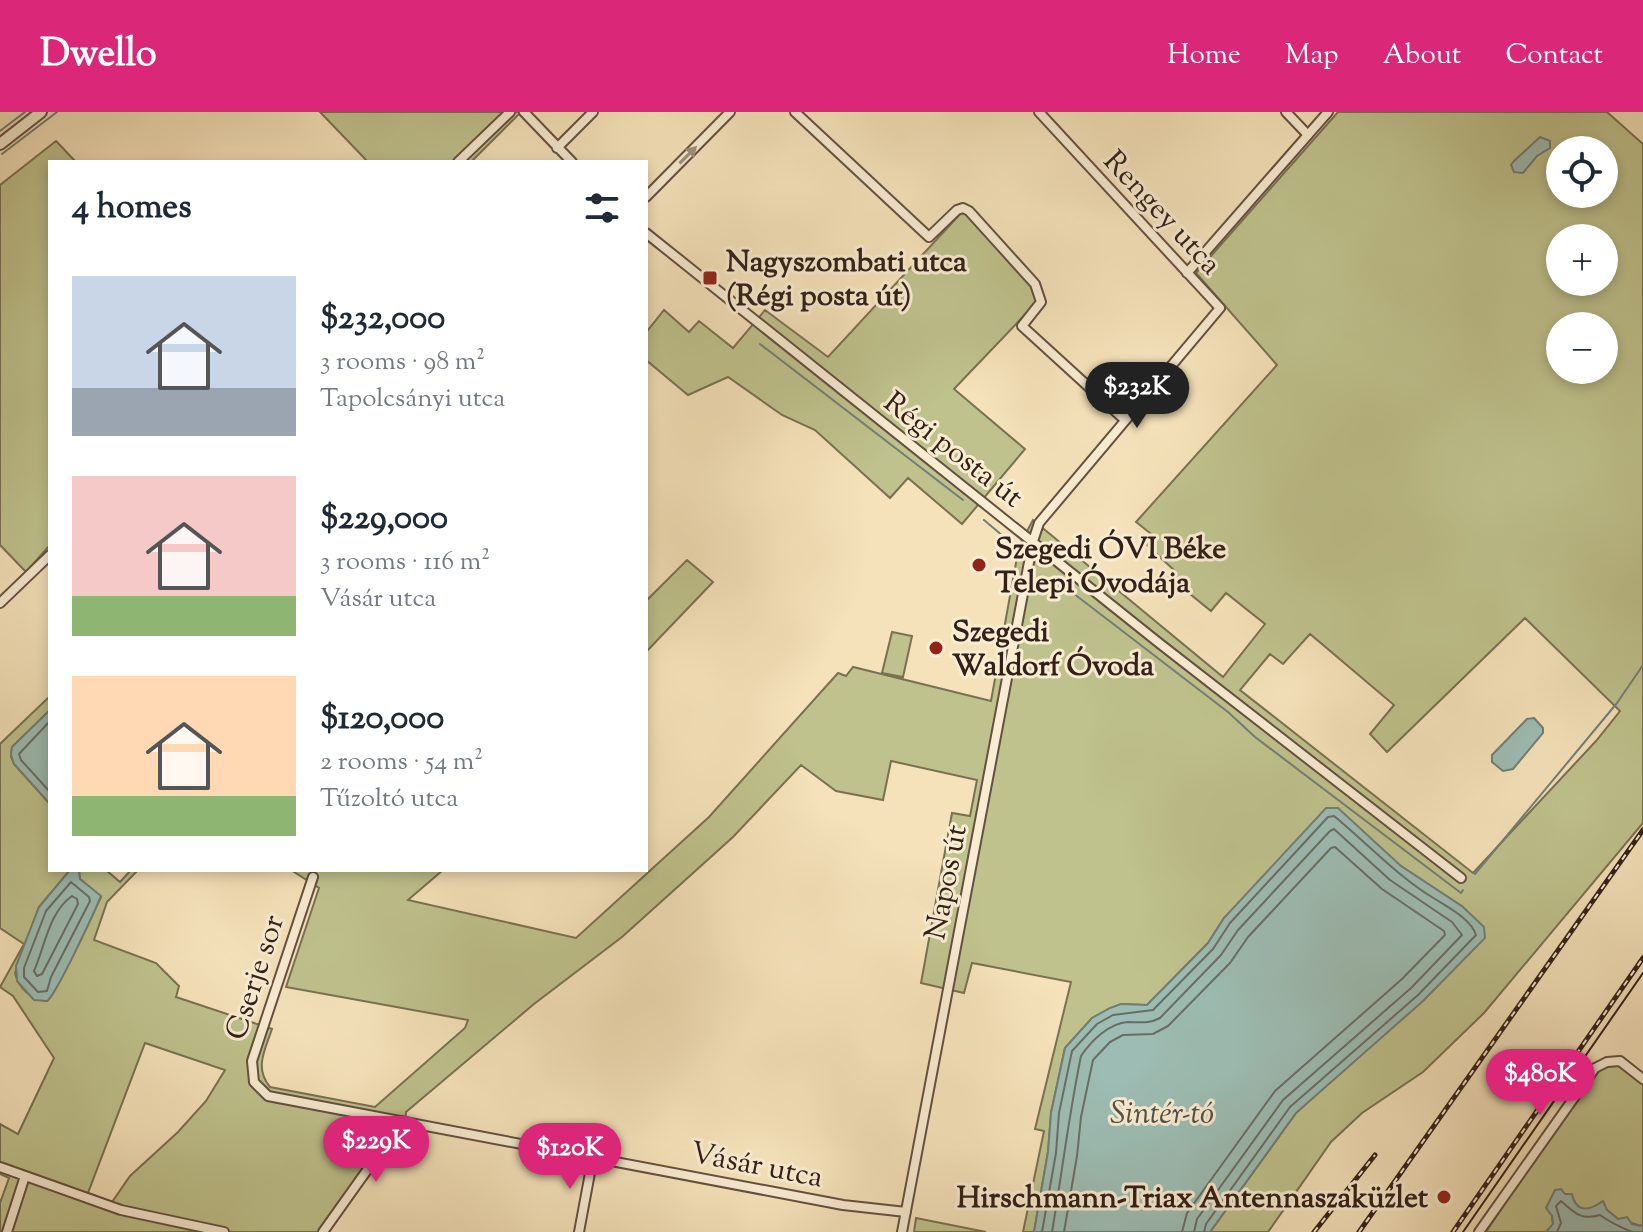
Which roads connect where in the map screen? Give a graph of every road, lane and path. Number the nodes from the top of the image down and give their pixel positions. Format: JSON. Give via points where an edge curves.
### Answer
{"nodes":[{"id":1,"x":41,"y":112,"type":"edge"},
{"id":2,"x":510,"y":112,"type":"edge"},
{"id":3,"x":524,"y":112,"type":"edge"},
{"id":4,"x":593,"y":112,"type":"edge"},
{"id":5,"x":730,"y":112,"type":"edge"},
{"id":6,"x":795,"y":112,"type":"edge"},
{"id":7,"x":1039,"y":112,"type":"edge"},
{"id":8,"x":1286,"y":112,"type":"edge"},
{"id":9,"x":1328,"y":112,"type":"edge"},
{"id":10,"x":1308,"y":135,"type":"junction"},
{"id":11,"x":0,"y":144,"type":"edge"},
{"id":12,"x":557,"y":148,"type":"junction"},
{"id":13,"x":460,"y":160,"type":"edge"},
{"id":14,"x":570,"y":160,"type":"edge"},
{"id":15,"x":648,"y":195,"type":"edge"},
{"id":16,"x":648,"y":235,"type":"edge"},
{"id":17,"x":1187,"y":273,"type":"junction"},
{"id":18,"x":1220,"y":308,"type":"joint"},
{"id":19,"x":1125,"y":420,"type":"junction"},
{"id":20,"x":1033,"y":541,"type":"junction"},
{"id":21,"x":48,"y":557,"type":"edge"},
{"id":22,"x":0,"y":603,"type":"edge"},
{"id":23,"x":313,"y":877,"type":"dead end"},
{"id":24,"x":1461,"y":878,"type":"dead end"},
{"id":25,"x":1643,"y":1079,"type":"edge"},
{"id":26,"x":402,"y":1121,"type":"junction"},
{"id":27,"x":593,"y":1157,"type":"junction"},
{"id":28,"x":0,"y":1167,"type":"edge"},
{"id":29,"x":25,"y":1176,"type":"junction"},
{"id":30,"x":906,"y":1212,"type":"junction"},
{"id":31,"x":7,"y":1232,"type":"edge"},
{"id":32,"x":224,"y":1232,"type":"edge"},
{"id":33,"x":323,"y":1232,"type":"edge"},
{"id":34,"x":579,"y":1232,"type":"edge"},
{"id":35,"x":902,"y":1232,"type":"edge"},
{"id":36,"x":1479,"y":1232,"type":"edge"}],
"edges":[{"from":1,"to":11,"type":"street"},
{"from":2,"to":13,"type":"street"},
{"from":3,"to":12,"type":"street"},
{"from":4,"to":12,"type":"street"},
{"from":15,"to":5,"type":"street","one_way":true},
{"from":6,"to":19,"type":"street","via":[[929,237],[957,210],[969,211],[1035,284],[1041,302],[1022,326]]},
{"from":7,"to":17,"type":"street","name":"Rengey utca"},
{"from":8,"to":10,"type":"street"},
{"from":9,"to":10,"type":"street"},
{"from":10,"to":17,"type":"street"},
{"from":12,"to":14,"type":"street"},
{"from":16,"to":20,"type":"street","name":"Régi posta út"},
{"from":17,"to":18,"type":"street","name":"Rengey utca"},
{"from":18,"to":19,"type":"street","name":"Napos út"},
{"from":19,"to":20,"type":"street","name":"Napos út","via":[[1039,523]]},
{"from":20,"to":24,"type":"street","name":"Régi posta út"},
{"from":20,"to":30,"type":"street","name":"Napos út"},
{"from":21,"to":22,"type":"street"},
{"from":23,"to":26,"type":"street","name":"Cserje sor","via":[[252,1061],[252,1077],[273,1097]]},
{"from":25,"to":36,"type":"street","via":[[1626,1063],[1607,1062],[1590,1074]]},
{"from":26,"to":27,"type":"street","name":"Vásár utca"},
{"from":26,"to":33,"type":"street"},
{"from":27,"to":30,"type":"street","name":"Vásár utca","via":[[843,1205]]},
{"from":27,"to":34,"type":"street"},
{"from":28,"to":29,"type":"street"},
{"from":29,"to":31,"type":"street"},
{"from":29,"to":32,"type":"street","via":[[121,1210]]},
{"from":30,"to":35,"type":"street","name":"Napos út"}]}
